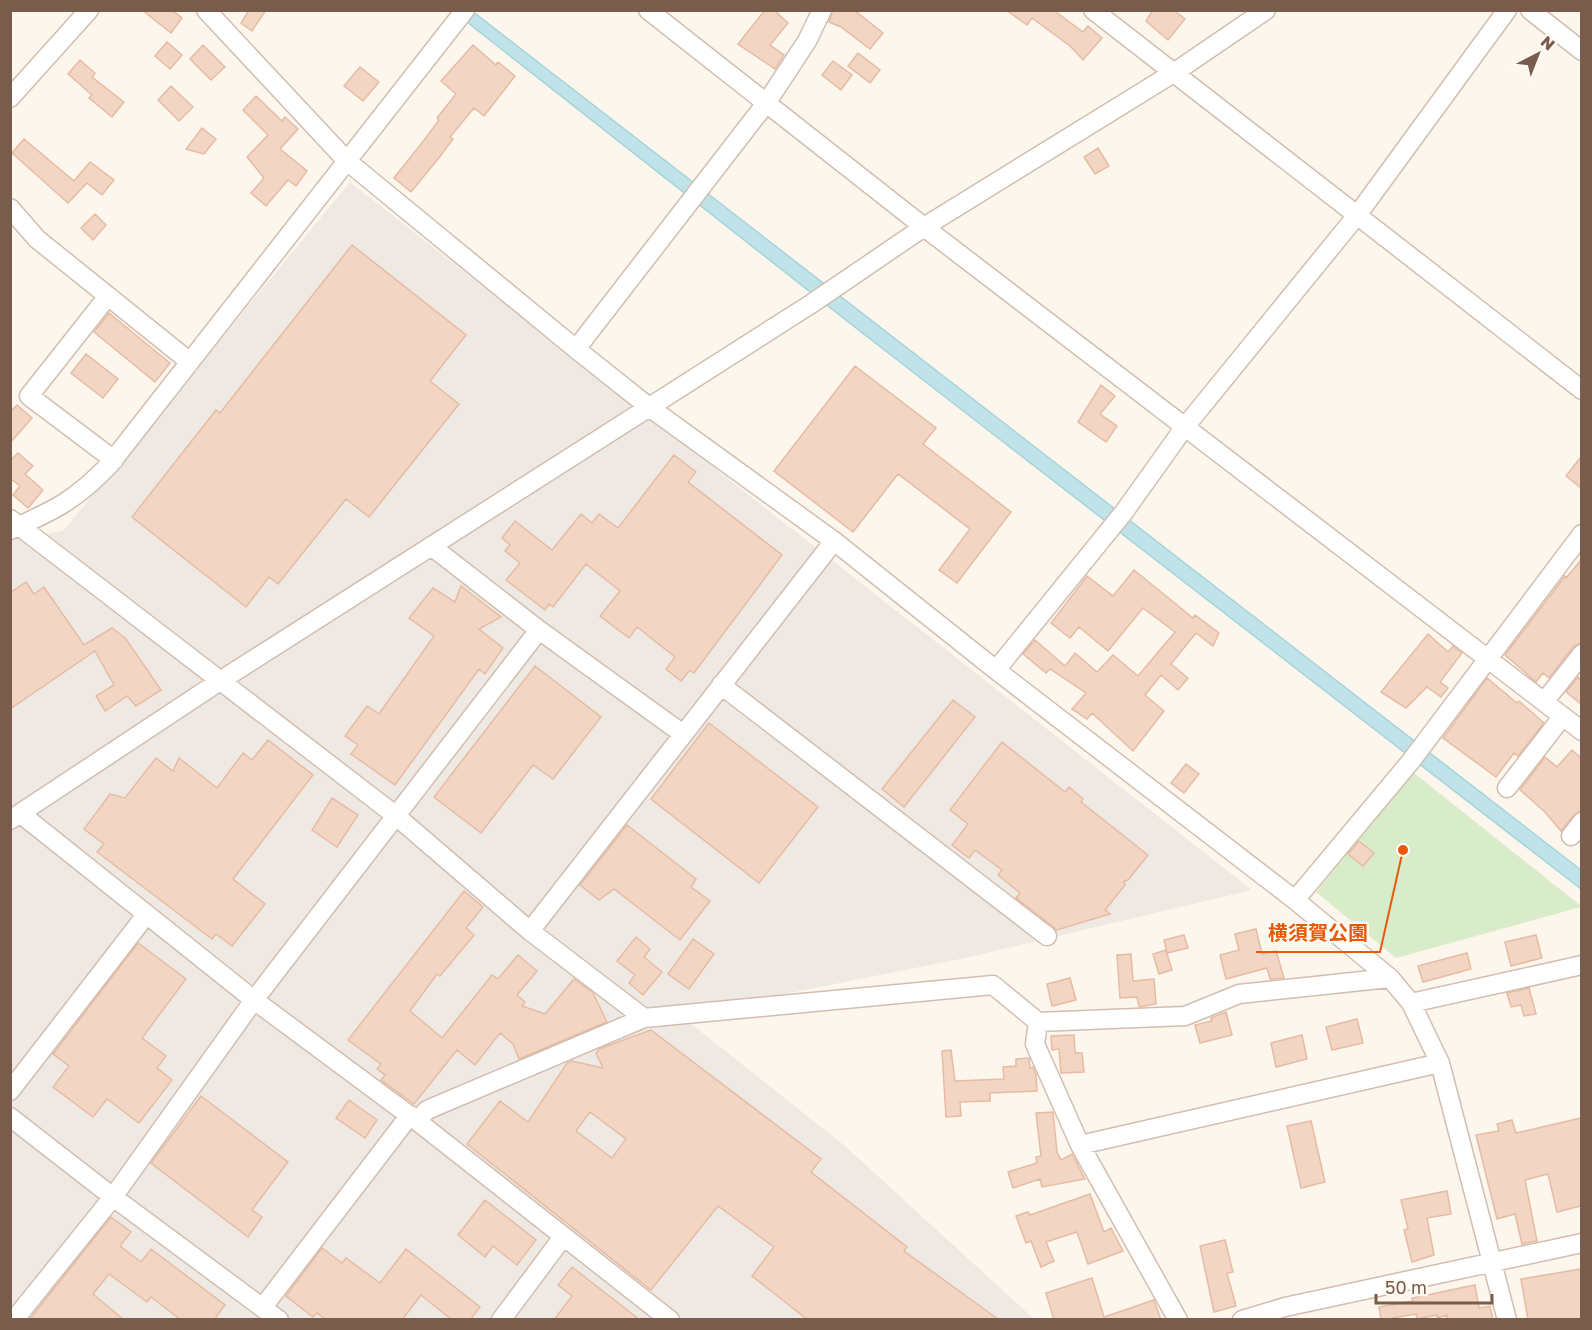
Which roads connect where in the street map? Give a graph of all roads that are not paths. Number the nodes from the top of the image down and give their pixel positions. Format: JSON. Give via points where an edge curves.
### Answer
{"nodes":[{"id":1,"x":89,"y":10,"type":"edge"},
{"id":2,"x":206,"y":10,"type":"edge"},
{"id":3,"x":648,"y":10,"type":"edge"},
{"id":4,"x":822,"y":10,"type":"edge"},
{"id":5,"x":1093,"y":10,"type":"edge"},
{"id":6,"x":1266,"y":10,"type":"edge"},
{"id":7,"x":1507,"y":10,"type":"edge"},
{"id":8,"x":1530,"y":10,"type":"edge"},
{"id":9,"x":460,"y":17,"type":"edge"},
{"id":10,"x":1581,"y":51,"type":"edge"},
{"id":11,"x":1174,"y":72,"type":"junction"},
{"id":12,"x":10,"y":98,"type":"edge"},
{"id":13,"x":767,"y":102,"type":"junction"},
{"id":14,"x":347,"y":161,"type":"junction"},
{"id":15,"x":10,"y":208,"type":"edge"},
{"id":16,"x":1358,"y":214,"type":"junction"},
{"id":17,"x":924,"y":227,"type":"junction"},
{"id":18,"x":108,"y":296,"type":"junction"},
{"id":19,"x":576,"y":349,"type":"junction"},
{"id":20,"x":190,"y":362,"type":"junction"},
{"id":21,"x":1581,"y":390,"type":"edge"},
{"id":22,"x":648,"y":407,"type":"junction"},
{"id":23,"x":1184,"y":428,"type":"junction"},
{"id":24,"x":114,"y":460,"type":"junction"},
{"id":25,"x":13,"y":525,"type":"edge"},
{"id":26,"x":1581,"y":534,"type":"edge"},
{"id":27,"x":834,"y":541,"type":"junction"},
{"id":28,"x":431,"y":546,"type":"junction"},
{"id":29,"x":539,"y":630,"type":"junction"},
{"id":30,"x":1581,"y":654,"type":"edge"},
{"id":31,"x":1486,"y":658,"type":"junction"},
{"id":32,"x":996,"y":670,"type":"junction"},
{"id":33,"x":220,"y":681,"type":"junction"},
{"id":34,"x":721,"y":685,"type":"junction"},
{"id":35,"x":1544,"y":702,"type":"junction"},
{"id":36,"x":1563,"y":716,"type":"junction"},
{"id":37,"x":1581,"y":731,"type":"edge"},
{"id":38,"x":683,"y":734,"type":"junction"},
{"id":39,"x":1507,"y":788,"type":"dead end"},
{"id":40,"x":395,"y":815,"type":"junction"},
{"id":41,"x":16,"y":817,"type":"edge"},
{"id":42,"x":1294,"y":900,"type":"junction"},
{"id":43,"x":146,"y":915,"type":"junction"},
{"id":44,"x":530,"y":931,"type":"junction"},
{"id":45,"x":1047,"y":936,"type":"dead end"},
{"id":46,"x":1581,"y":965,"type":"edge"},
{"id":47,"x":1390,"y":978,"type":"junction"},
{"id":48,"x":254,"y":1000,"type":"junction"},
{"id":49,"x":1411,"y":1003,"type":"junction"},
{"id":50,"x":644,"y":1018,"type":"junction"},
{"id":51,"x":1038,"y":1023,"type":"junction"},
{"id":52,"x":1440,"y":1063,"type":"junction"},
{"id":53,"x":10,"y":1091,"type":"edge"},
{"id":54,"x":10,"y":1117,"type":"edge"},
{"id":55,"x":414,"y":1118,"type":"junction"},
{"id":56,"x":1080,"y":1145,"type":"junction"},
{"id":57,"x":113,"y":1197,"type":"junction"},
{"id":58,"x":563,"y":1238,"type":"junction"},
{"id":59,"x":1581,"y":1243,"type":"edge"},
{"id":60,"x":1492,"y":1262,"type":"junction"},
{"id":61,"x":269,"y":1315,"type":"edge"},
{"id":62,"x":14,"y":1320,"type":"edge"},
{"id":63,"x":501,"y":1320,"type":"edge"},
{"id":64,"x":670,"y":1320,"type":"edge"},
{"id":65,"x":1178,"y":1320,"type":"edge"},
{"id":66,"x":1242,"y":1320,"type":"edge"},
{"id":67,"x":1508,"y":1320,"type":"edge"}],
"edges":[{"from":1,"to":12,"type":"street"},
{"from":2,"to":14,"type":"street"},
{"from":3,"to":13,"type":"street"},
{"from":4,"to":13,"type":"street"},
{"from":5,"to":11,"type":"street"},
{"from":6,"to":11,"type":"street"},
{"from":7,"to":16,"type":"street"},
{"from":8,"to":10,"type":"street"},
{"from":9,"to":14,"type":"street"},
{"from":11,"to":16,"type":"street"},
{"from":11,"to":17,"type":"street"},
{"from":13,"to":17,"type":"street"},
{"from":13,"to":19,"type":"street"},
{"from":14,"to":19,"type":"street"},
{"from":14,"to":20,"type":"street"},
{"from":15,"to":18,"type":"street","via":[[37,238]]},
{"from":16,"to":21,"type":"street"},
{"from":16,"to":23,"type":"street"},
{"from":17,"to":22,"type":"street"},
{"from":17,"to":23,"type":"street"},
{"from":18,"to":20,"type":"street"},
{"from":18,"to":24,"type":"street","via":[[29,396]]},
{"from":19,"to":22,"type":"street"},
{"from":20,"to":24,"type":"street"},
{"from":22,"to":27,"type":"street"},
{"from":22,"to":28,"type":"street"},
{"from":23,"to":31,"type":"street"},
{"from":23,"to":32,"type":"street","via":[[1124,512]]},
{"from":24,"to":25,"type":"street","via":[[84,491],[52,512]]},
{"from":25,"to":33,"type":"street"},
{"from":26,"to":31,"type":"street"},
{"from":27,"to":32,"type":"street"},
{"from":27,"to":34,"type":"street"},
{"from":28,"to":29,"type":"street"},
{"from":28,"to":33,"type":"street"},
{"from":29,"to":38,"type":"street"},
{"from":29,"to":40,"type":"street"},
{"from":30,"to":35,"type":"street"},
{"from":31,"to":35,"type":"street"},
{"from":31,"to":42,"type":"street","via":[[1410,761]]},
{"from":32,"to":42,"type":"street"},
{"from":33,"to":40,"type":"street"},
{"from":33,"to":41,"type":"street"},
{"from":34,"to":38,"type":"street"},
{"from":34,"to":45,"type":"street"},
{"from":35,"to":36,"type":"street"},
{"from":36,"to":37,"type":"street"},
{"from":36,"to":39,"type":"street"},
{"from":38,"to":44,"type":"street"},
{"from":40,"to":44,"type":"street"},
{"from":40,"to":48,"type":"street"},
{"from":41,"to":43,"type":"street"},
{"from":42,"to":47,"type":"street"},
{"from":43,"to":48,"type":"street"},
{"from":43,"to":53,"type":"street"},
{"from":44,"to":50,"type":"street"},
{"from":46,"to":49,"type":"street"},
{"from":47,"to":49,"type":"street"},
{"from":47,"to":51,"type":"street","via":[[1239,994],[1185,1016]]},
{"from":48,"to":55,"type":"street"},
{"from":48,"to":57,"type":"street"},
{"from":49,"to":52,"type":"street"},
{"from":50,"to":51,"type":"street","via":[[993,985]]},
{"from":50,"to":55,"type":"street"},
{"from":51,"to":56,"type":"street","via":[[1035,1044]]},
{"from":52,"to":56,"type":"street"},
{"from":52,"to":60,"type":"street"},
{"from":54,"to":57,"type":"street"},
{"from":55,"to":58,"type":"street"},
{"from":55,"to":61,"type":"street"},
{"from":56,"to":65,"type":"street"},
{"from":57,"to":61,"type":"street"},
{"from":57,"to":62,"type":"street"},
{"from":58,"to":63,"type":"street"},
{"from":58,"to":64,"type":"street"},
{"from":59,"to":60,"type":"street"},
{"from":60,"to":66,"type":"street"},
{"from":60,"to":67,"type":"street"}]}
